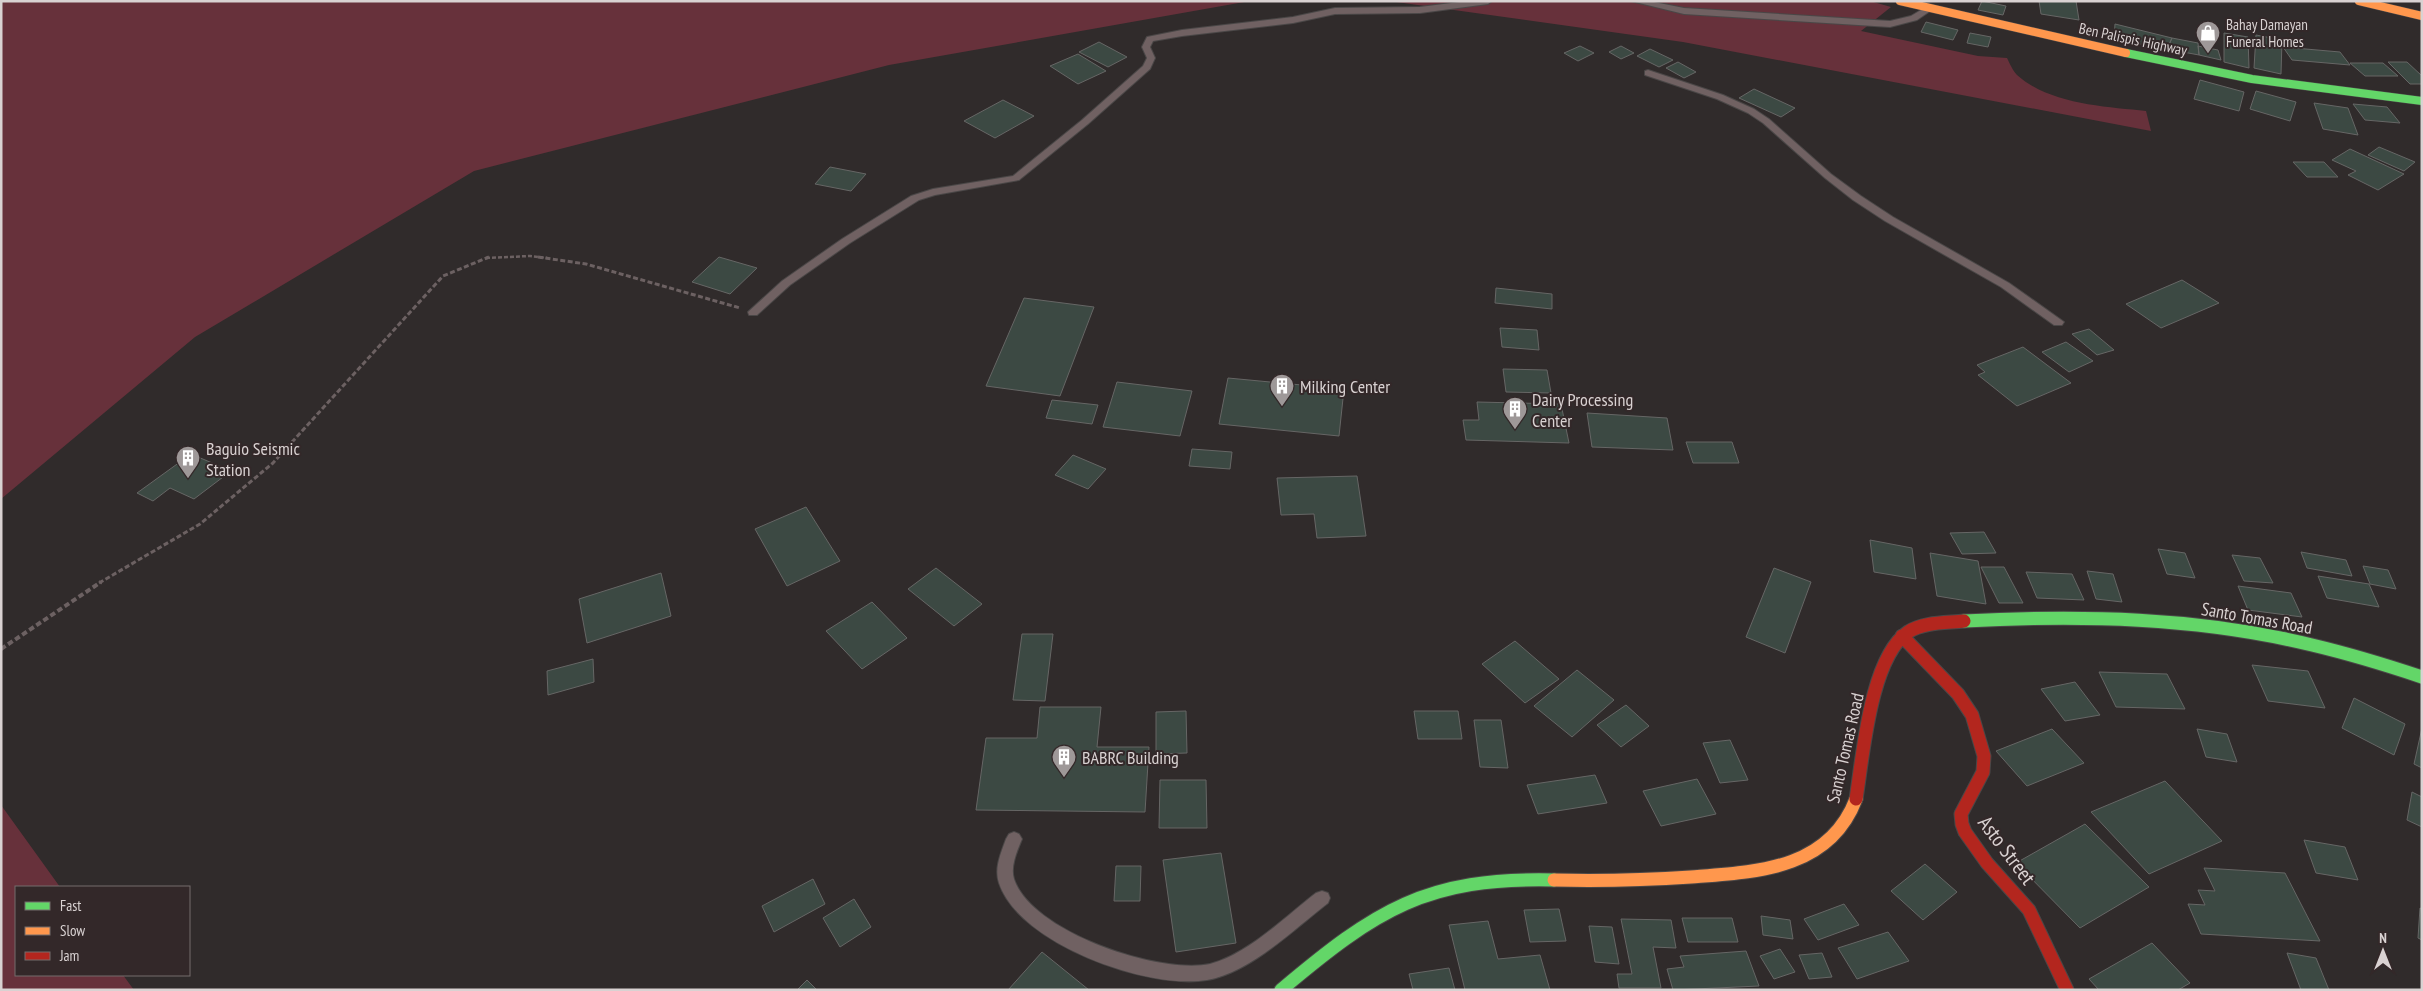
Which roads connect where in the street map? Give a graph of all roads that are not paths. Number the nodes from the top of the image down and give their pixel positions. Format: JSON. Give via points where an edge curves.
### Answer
{"nodes":[{"id":1,"x":1488,"y":1,"type":"edge"},
{"id":2,"x":1635,"y":1,"type":"edge"},
{"id":3,"x":1900,"y":1,"type":"edge"},
{"id":4,"x":2359,"y":1,"type":"edge"},
{"id":5,"x":1929,"y":9,"type":"junction"},
{"id":6,"x":2422,"y":16,"type":"edge"},
{"id":7,"x":1648,"y":73,"type":"dead end"},
{"id":8,"x":2422,"y":101,"type":"edge"},
{"id":9,"x":752,"y":312,"type":"road end"},
{"id":10,"x":2058,"y":322,"type":"dead end"},
{"id":11,"x":1902,"y":636,"type":"junction"},
{"id":12,"x":2422,"y":677,"type":"edge"},
{"id":13,"x":1014,"y":839,"type":"dead end"},
{"id":14,"x":1322,"y":898,"type":"dead end"},
{"id":15,"x":1281,"y":990,"type":"edge"},
{"id":16,"x":2067,"y":990,"type":"edge"}],
"edges":[{"from":1,"to":9,"type":"lane","via":[[1420,10],[1335,11],[1150,40],[1146,47],[1151,58],[1147,67],[1016,178],[915,198],[846,241],[786,283]]},
{"from":2,"to":5,"type":"lane","via":[[1684,11],[1890,24],[1914,18]]},
{"from":3,"to":5,"type":"street","name":"Ben Palispis Highway"},
{"from":4,"to":6,"type":"street"},
{"from":5,"to":8,"type":"street","name":"Ben Palispis Highway","via":[[2252,79]]},
{"from":7,"to":10,"type":"lane","via":[[1751,111],[1857,198],[1998,280]]},
{"from":11,"to":12,"type":"street","name":"Santo Tomas Road","via":[[1925,626],[2003,618],[2115,617],[2173,621],[2340,651]]},
{"from":11,"to":15,"type":"street","name":"Santo Tomas Road","via":[[1885,661],[1878,680],[1853,808],[1838,830],[1819,847],[1796,860],[1766,870],[1674,880],[1516,879],[1455,885],[1416,897],[1379,914],[1345,936]]},
{"from":11,"to":16,"type":"street","name":"Asto Street","via":[[1958,694],[1972,715],[1984,756],[1983,772],[1961,814],[1962,824],[1987,863],[2029,910]]},
{"from":13,"to":14,"type":"lane","via":[[1005,870],[1007,882],[1030,913],[1068,940],[1113,959],[1159,973],[1185,975],[1228,967]]}]}
